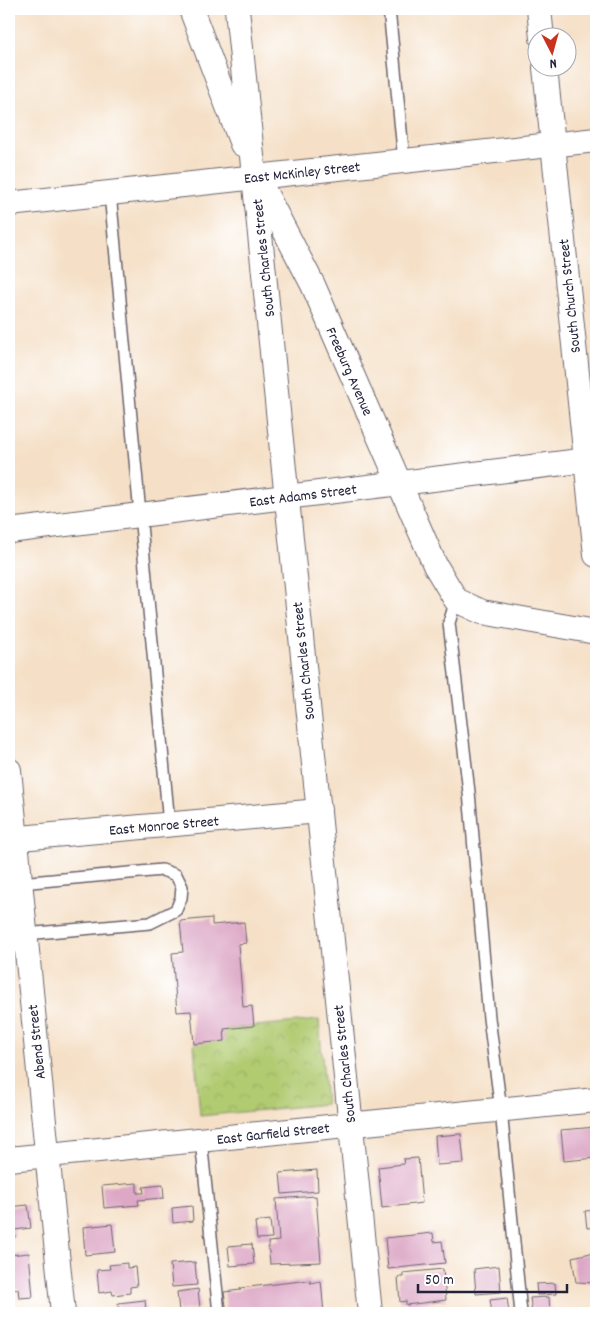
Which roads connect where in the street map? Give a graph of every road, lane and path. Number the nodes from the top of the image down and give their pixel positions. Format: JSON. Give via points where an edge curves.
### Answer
{"nodes":[{"id":1,"x":192,"y":9,"type":"edge"},
{"id":2,"x":237,"y":9,"type":"edge"},
{"id":3,"x":388,"y":9,"type":"edge"},
{"id":4,"x":539,"y":9,"type":"edge"},
{"id":5,"x":541,"y":28,"type":"edge"},
{"id":6,"x":546,"y":78,"type":"edge"},
{"id":7,"x":596,"y":140,"type":"edge"},
{"id":8,"x":554,"y":144,"type":"junction"},
{"id":9,"x":404,"y":161,"type":"junction"},
{"id":10,"x":254,"y":177,"type":"junction"},
{"id":11,"x":110,"y":193,"type":"junction"},
{"id":12,"x":9,"y":204,"type":"edge"},
{"id":13,"x":591,"y":460,"type":"edge"},
{"id":14,"x":399,"y":484,"type":"junction"},
{"id":15,"x":286,"y":496,"type":"junction"},
{"id":16,"x":140,"y":516,"type":"junction"},
{"id":17,"x":9,"y":531,"type":"edge"},
{"id":18,"x":596,"y":554,"type":"edge"},
{"id":19,"x":456,"y":600,"type":"junction"},
{"id":20,"x":596,"y":632,"type":"edge"},
{"id":21,"x":9,"y":770,"type":"edge"},
{"id":22,"x":319,"y":811,"type":"junction"},
{"id":23,"x":169,"y":824,"type":"junction"},
{"id":24,"x":12,"y":839,"type":"edge"},
{"id":25,"x":20,"y":883,"type":"junction"},
{"id":26,"x":25,"y":934,"type":"junction"},
{"id":27,"x":596,"y":1100,"type":"edge"},
{"id":28,"x":501,"y":1110,"type":"junction"},
{"id":29,"x":350,"y":1125,"type":"junction"},
{"id":30,"x":201,"y":1140,"type":"junction"},
{"id":31,"x":47,"y":1156,"type":"junction"},
{"id":32,"x":9,"y":1160,"type":"edge"},
{"id":33,"x":63,"y":1313,"type":"edge"},
{"id":34,"x":219,"y":1313,"type":"edge"},
{"id":35,"x":370,"y":1313,"type":"edge"},
{"id":36,"x":520,"y":1313,"type":"edge"}],
"edges":[{"from":1,"to":10,"type":"street","name":"Freeburg Avenue"},
{"from":2,"to":10,"type":"street","name":"South Charles Street"},
{"from":3,"to":9,"type":"lane"},
{"from":4,"to":5,"type":"street"},
{"from":6,"to":8,"type":"street","name":"South Church Street"},
{"from":7,"to":8,"type":"street","name":"East McKinley Street"},
{"from":8,"to":9,"type":"street","name":"East McKinley Street"},
{"from":8,"to":13,"type":"street","name":"South Church Street"},
{"from":9,"to":10,"type":"street","name":"East McKinley Street"},
{"from":10,"to":11,"type":"street","name":"East McKinley Street"},
{"from":10,"to":14,"type":"street","name":"Freeburg Avenue","via":[[260,182],[312,285]]},
{"from":10,"to":15,"type":"street","name":"South Charles Street"},
{"from":11,"to":12,"type":"street","name":"East McKinley Street"},
{"from":11,"to":16,"type":"lane"},
{"from":13,"to":14,"type":"street","name":"East Adams Street"},
{"from":13,"to":18,"type":"street","name":"South Church Street"},
{"from":14,"to":15,"type":"street","name":"East Adams Street"},
{"from":14,"to":19,"type":"street","name":"Freeburg Avenue","via":[[435,565]]},
{"from":15,"to":16,"type":"street","name":"East Adams Street"},
{"from":15,"to":22,"type":"street","name":"South Charles Street"},
{"from":16,"to":17,"type":"street","name":"East Adams Street"},
{"from":16,"to":23,"type":"lane"},
{"from":19,"to":20,"type":"street","via":[[482,612]]},
{"from":19,"to":28,"type":"lane","via":[[449,623]]},
{"from":21,"to":24,"type":"street","name":"Abend Street"},
{"from":22,"to":23,"type":"street","name":"East Monroe Street"},
{"from":22,"to":29,"type":"street","name":"South Charles Street"},
{"from":23,"to":24,"type":"street","name":"East Monroe Street"},
{"from":24,"to":25,"type":"street","name":"Abend Street"},
{"from":25,"to":26,"type":"street","name":"Abend Street"},
{"from":25,"to":26,"type":"lane","via":[[162,870],[176,875],[182,887],[176,910],[150,923]]},
{"from":26,"to":31,"type":"street","name":"Abend Street"},
{"from":27,"to":28,"type":"street","name":"East Garfield Street"},
{"from":28,"to":29,"type":"street","name":"East Garfield Street"},
{"from":28,"to":36,"type":"lane"},
{"from":29,"to":30,"type":"street","name":"East Garfield Street"},
{"from":29,"to":35,"type":"street","name":"South Charles Street"},
{"from":30,"to":31,"type":"street","name":"East Garfield Street"},
{"from":30,"to":34,"type":"lane"},
{"from":31,"to":32,"type":"street","name":"East Garfield Street"},
{"from":31,"to":33,"type":"street","name":"Abend Street"}]}
